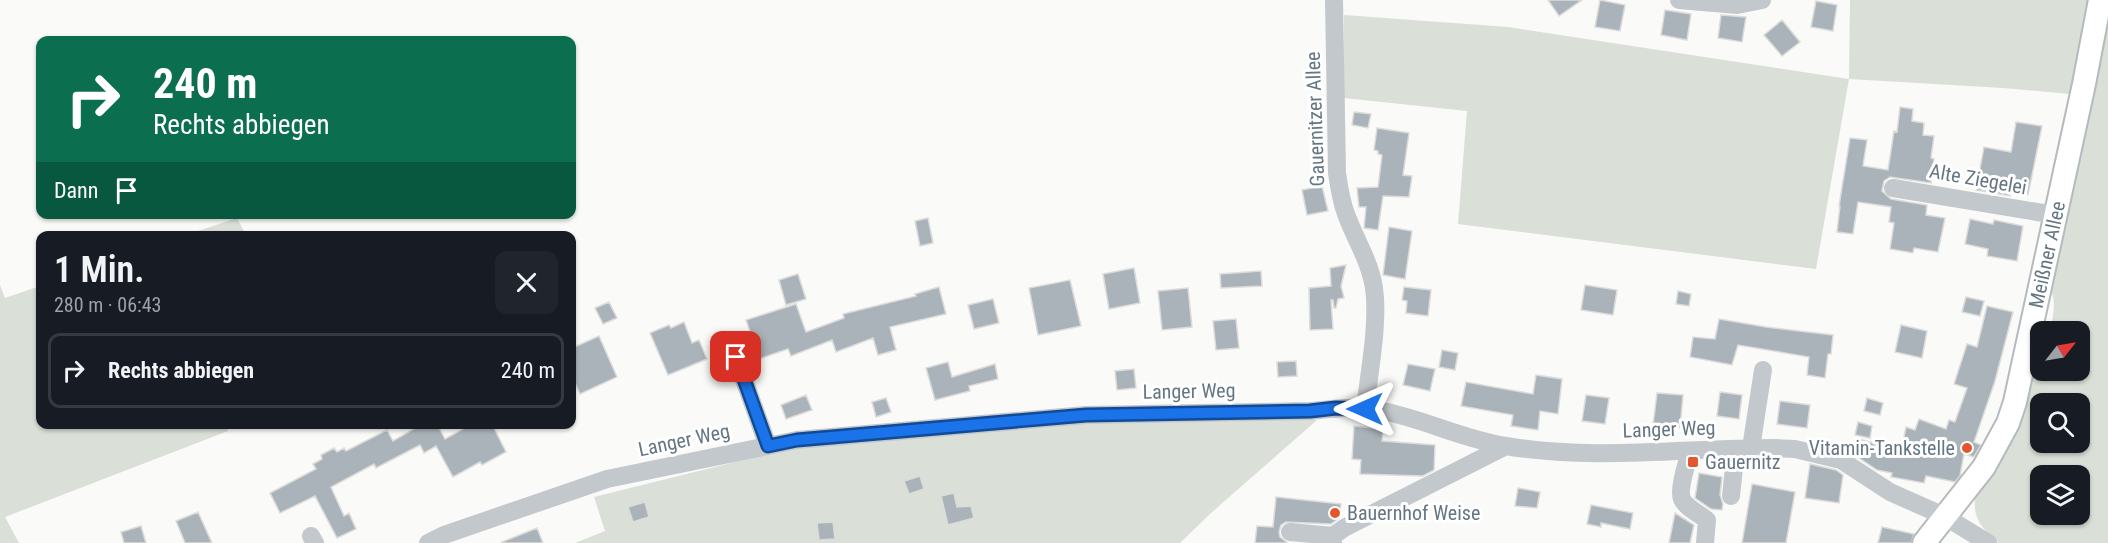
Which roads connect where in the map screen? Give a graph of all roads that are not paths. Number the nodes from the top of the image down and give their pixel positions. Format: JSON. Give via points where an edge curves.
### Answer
{"nodes":[{"id":1,"x":1334,"y":0,"type":"edge"},
{"id":2,"x":1679,"y":0,"type":"edge"},
{"id":3,"x":1762,"y":0,"type":"edge"},
{"id":4,"x":2100,"y":0,"type":"edge"},
{"id":5,"x":1893,"y":188,"type":"dead end"},
{"id":6,"x":2055,"y":215,"type":"junction"},
{"id":7,"x":730,"y":340,"type":"dead end"},
{"id":8,"x":1763,"y":370,"type":"dead end"},
{"id":9,"x":1365,"y":409,"type":"junction"},
{"id":10,"x":768,"y":446,"type":"junction"},
{"id":11,"x":1506,"y":446,"type":"junction"},
{"id":12,"x":1744,"y":449,"type":"junction"},
{"id":13,"x":1690,"y":452,"type":"junction"},
{"id":14,"x":1731,"y":496,"type":"dead end"},
{"id":15,"x":1944,"y":516,"type":"junction"},
{"id":16,"x":1290,"y":532,"type":"dead end"},
{"id":17,"x":1333,"y":539,"type":"edge"},
{"id":18,"x":428,"y":543,"type":"edge"},
{"id":19,"x":1705,"y":543,"type":"edge"},
{"id":20,"x":1924,"y":543,"type":"edge"},
{"id":21,"x":1988,"y":543,"type":"edge"}],
"edges":[{"from":1,"to":9,"type":"street","name":"Gauernitzer Allee","via":[[1337,173],[1346,215],[1374,289]]},
{"from":2,"to":3,"type":"street","via":[[1737,5]]},
{"from":4,"to":6,"type":"main road","name":"Meißner Allee"},
{"from":5,"to":6,"type":"street","name":"Alte Ziegelei"},
{"from":6,"to":15,"type":"main road","name":"Meißner Allee","via":[[2008,423],[1984,467]]},
{"from":7,"to":10,"type":"street"},
{"from":8,"to":12,"type":"street"},
{"from":9,"to":10,"type":"street","name":"Langer Weg","via":[[1076,415]]},
{"from":9,"to":11,"type":"street","name":"Langer Weg"},
{"from":10,"to":18,"type":"street","name":"Langer Weg","via":[[607,479]]},
{"from":11,"to":13,"type":"street","name":"Langer Weg","via":[[1569,453]]},
{"from":11,"to":17,"type":"street","via":[[1344,528]]},
{"from":12,"to":13,"type":"street","name":"Langer Weg"},
{"from":12,"to":14,"type":"street"},
{"from":12,"to":15,"type":"street","name":"Langer Weg","via":[[1795,449],[1842,460],[1890,492]]},
{"from":13,"to":19,"type":"street","via":[[1682,499],[1707,520]]},
{"from":15,"to":20,"type":"main road","name":"Meißner Allee"},
{"from":15,"to":21,"type":"street","name":"Langer Weg"},
{"from":16,"to":17,"type":"street"}]}
